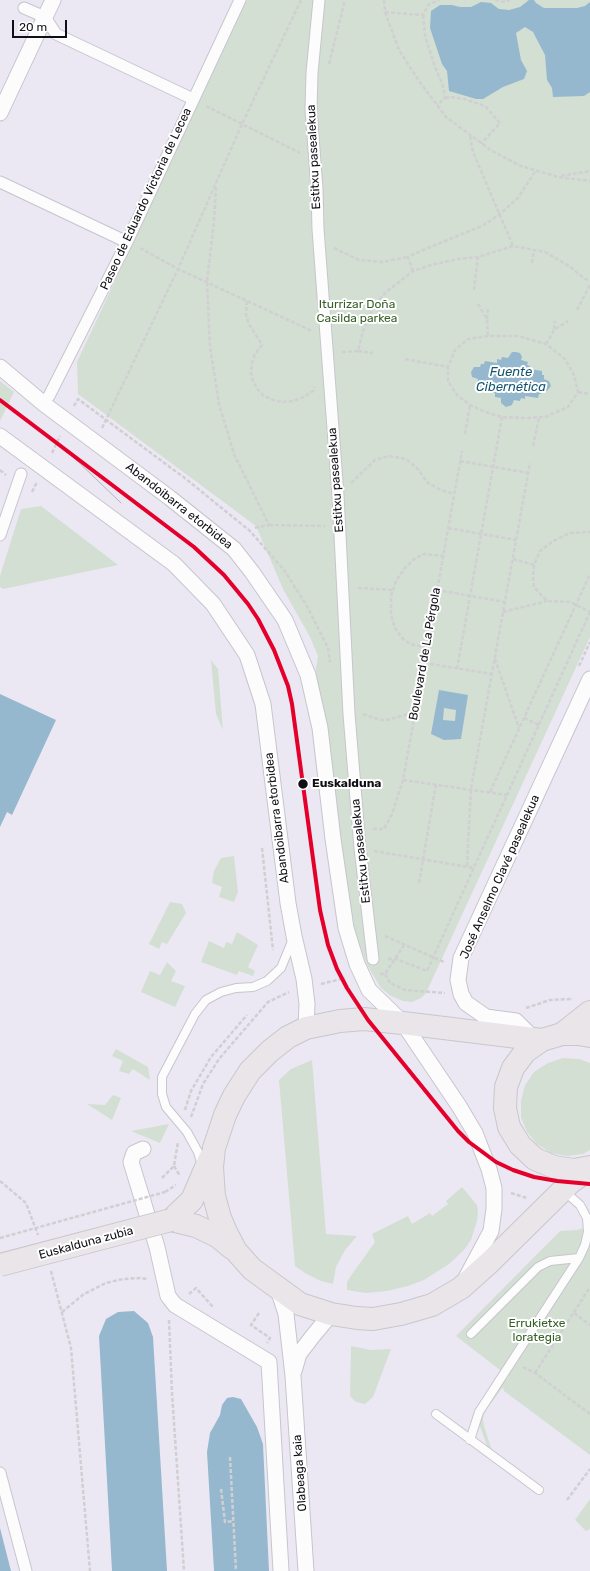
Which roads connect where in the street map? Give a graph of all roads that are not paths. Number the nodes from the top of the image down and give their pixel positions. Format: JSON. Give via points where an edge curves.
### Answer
{"nodes":[{"id":1,"x":53,"y":0,"type":"edge"},
{"id":2,"x":240,"y":0,"type":"edge"},
{"id":3,"x":319,"y":0,"type":"edge"},
{"id":4,"x":24,"y":8,"type":"dead end"},
{"id":5,"x":45,"y":17,"type":"junction"},
{"id":6,"x":193,"y":99,"type":"junction"},
{"id":7,"x":0,"y":113,"type":"edge"},
{"id":8,"x":0,"y":182,"type":"edge"},
{"id":9,"x":127,"y":242,"type":"junction"},
{"id":10,"x":0,"y":367,"type":"edge"},
{"id":11,"x":49,"y":396,"type":"dead end"},
{"id":12,"x":0,"y":436,"type":"edge"},
{"id":13,"x":21,"y":474,"type":"dead end"},
{"id":14,"x":0,"y":535,"type":"edge"},
{"id":15,"x":590,"y":680,"type":"edge"},
{"id":16,"x":294,"y":936,"type":"junction"},
{"id":17,"x":373,"y":959,"type":"road end"},
{"id":18,"x":590,"y":1012,"type":"edge"},
{"id":19,"x":403,"y":1023,"type":"junction"},
{"id":20,"x":306,"y":1028,"type":"junction"},
{"id":21,"x":590,"y":1036,"type":"edge"},
{"id":22,"x":546,"y":1038,"type":"junction"},
{"id":23,"x":214,"y":1148,"type":"junction"},
{"id":24,"x":143,"y":1149,"type":"dead end"},
{"id":25,"x":590,"y":1168,"type":"edge"},
{"id":26,"x":203,"y":1176,"type":"junction"},
{"id":27,"x":563,"y":1190,"type":"junction"},
{"id":28,"x":172,"y":1220,"type":"junction"},
{"id":29,"x":236,"y":1251,"type":"junction"},
{"id":30,"x":579,"y":1258,"type":"junction"},
{"id":31,"x":0,"y":1265,"type":"edge"},
{"id":32,"x":461,"y":1288,"type":"junction"},
{"id":33,"x":278,"y":1289,"type":"junction"},
{"id":34,"x":331,"y":1314,"type":"junction"},
{"id":35,"x":471,"y":1334,"type":"dead end"},
{"id":36,"x":293,"y":1376,"type":"junction"},
{"id":37,"x":436,"y":1414,"type":"dead end"},
{"id":38,"x":470,"y":1440,"type":"junction"},
{"id":39,"x":0,"y":1473,"type":"edge"},
{"id":40,"x":539,"y":1490,"type":"dead end"},
{"id":41,"x":26,"y":1571,"type":"edge"},
{"id":42,"x":281,"y":1571,"type":"edge"},
{"id":43,"x":306,"y":1571,"type":"edge"}],
"edges":[{"from":1,"to":5,"type":"street"},
{"from":2,"to":6,"type":"street","name":"Paseo de Eduardo Victoria de Lecea"},
{"from":3,"to":17,"type":"street","name":"Estitxu pasealekua","via":[[311,110],[338,495],[349,714],[358,829]]},
{"from":4,"to":5,"type":"street"},
{"from":5,"to":6,"type":"street","via":[[56,34]]},
{"from":5,"to":7,"type":"street"},
{"from":6,"to":9,"type":"street","name":"Paseo de Eduardo Victoria de Lecea"},
{"from":8,"to":9,"type":"street"},
{"from":9,"to":11,"type":"street","name":"Paseo de Eduardo Victoria de Lecea"},
{"from":10,"to":19,"type":"street","name":"Abandoibarra etorbidea","via":[[44,404],[234,549],[286,620],[308,675],[320,728],[346,928],[357,964],[369,990]]},
{"from":12,"to":16,"type":"street","name":"Abandoibarra etorbidea","via":[[174,564],[213,604],[247,655],[264,704]]},
{"from":13,"to":14,"type":"street"},
{"from":15,"to":22,"type":"street","name":"José Anselmo Clavé pasealekua","via":[[461,958],[458,980],[466,1003],[486,1017],[516,1021]]},
{"from":16,"to":20,"type":"street","name":"Abandoibarra etorbidea","via":[[304,979]]},
{"from":16,"to":26,"type":"lane","via":[[285,962],[267,981],[253,987],[221,992],[206,1000],[195,1014],[162,1077],[162,1094],[166,1107],[187,1132],[198,1152]]},
{"from":18,"to":22,"type":"main road"},
{"from":19,"to":20,"type":"main road","via":[[364,1019]]},
{"from":19,"to":22,"type":"main road"},
{"from":19,"to":32,"type":"street","name":"Abandoibarra etorbidea","via":[[475,1133],[494,1188],[491,1231]]},
{"from":20,"to":23,"type":"main road","via":[[270,1050],[250,1071],[224,1115]]},
{"from":21,"to":22,"type":"main road","via":[[578,1034]]},
{"from":22,"to":25,"type":"main road","via":[[525,1052],[513,1068],[506,1087],[504,1108],[509,1127],[520,1145],[535,1158],[554,1167],[574,1170]]},
{"from":23,"to":26,"type":"main road"},
{"from":23,"to":29,"type":"main road","via":[[214,1196],[226,1232]]},
{"from":24,"to":42,"type":"street","via":[[134,1153],[131,1162],[157,1247],[168,1296],[175,1305],[268,1362]]},
{"from":25,"to":27,"type":"main road"},
{"from":26,"to":28,"type":"main road","via":[[192,1200]]},
{"from":27,"to":30,"type":"lane","via":[[580,1205],[587,1218],[588,1232]]},
{"from":27,"to":32,"type":"main road"},
{"from":28,"to":29,"type":"main road","name":"Euskalduna zubia","via":[[196,1226],[217,1236]]},
{"from":28,"to":31,"type":"main road","name":"Euskalduna zubia","bridge":true},
{"from":29,"to":33,"type":"main road","via":[[252,1269]]},
{"from":30,"to":35,"type":"lane","via":[[550,1261],[538,1267]]},
{"from":30,"to":38,"type":"lane","via":[[479,1412]]},
{"from":32,"to":34,"type":"main road","via":[[432,1305],[401,1314],[373,1319]]},
{"from":33,"to":34,"type":"main road","via":[[300,1304]]},
{"from":33,"to":36,"type":"street","name":"Olabeaga kaia","via":[[286,1314]]},
{"from":34,"to":36,"type":"street","name":"Olabeaga kaia","via":[[299,1354]]},
{"from":36,"to":43,"type":"street","name":"Olabeaga kaia"},
{"from":37,"to":38,"type":"lane"},
{"from":38,"to":40,"type":"lane"},
{"from":39,"to":41,"type":"street"}]}
